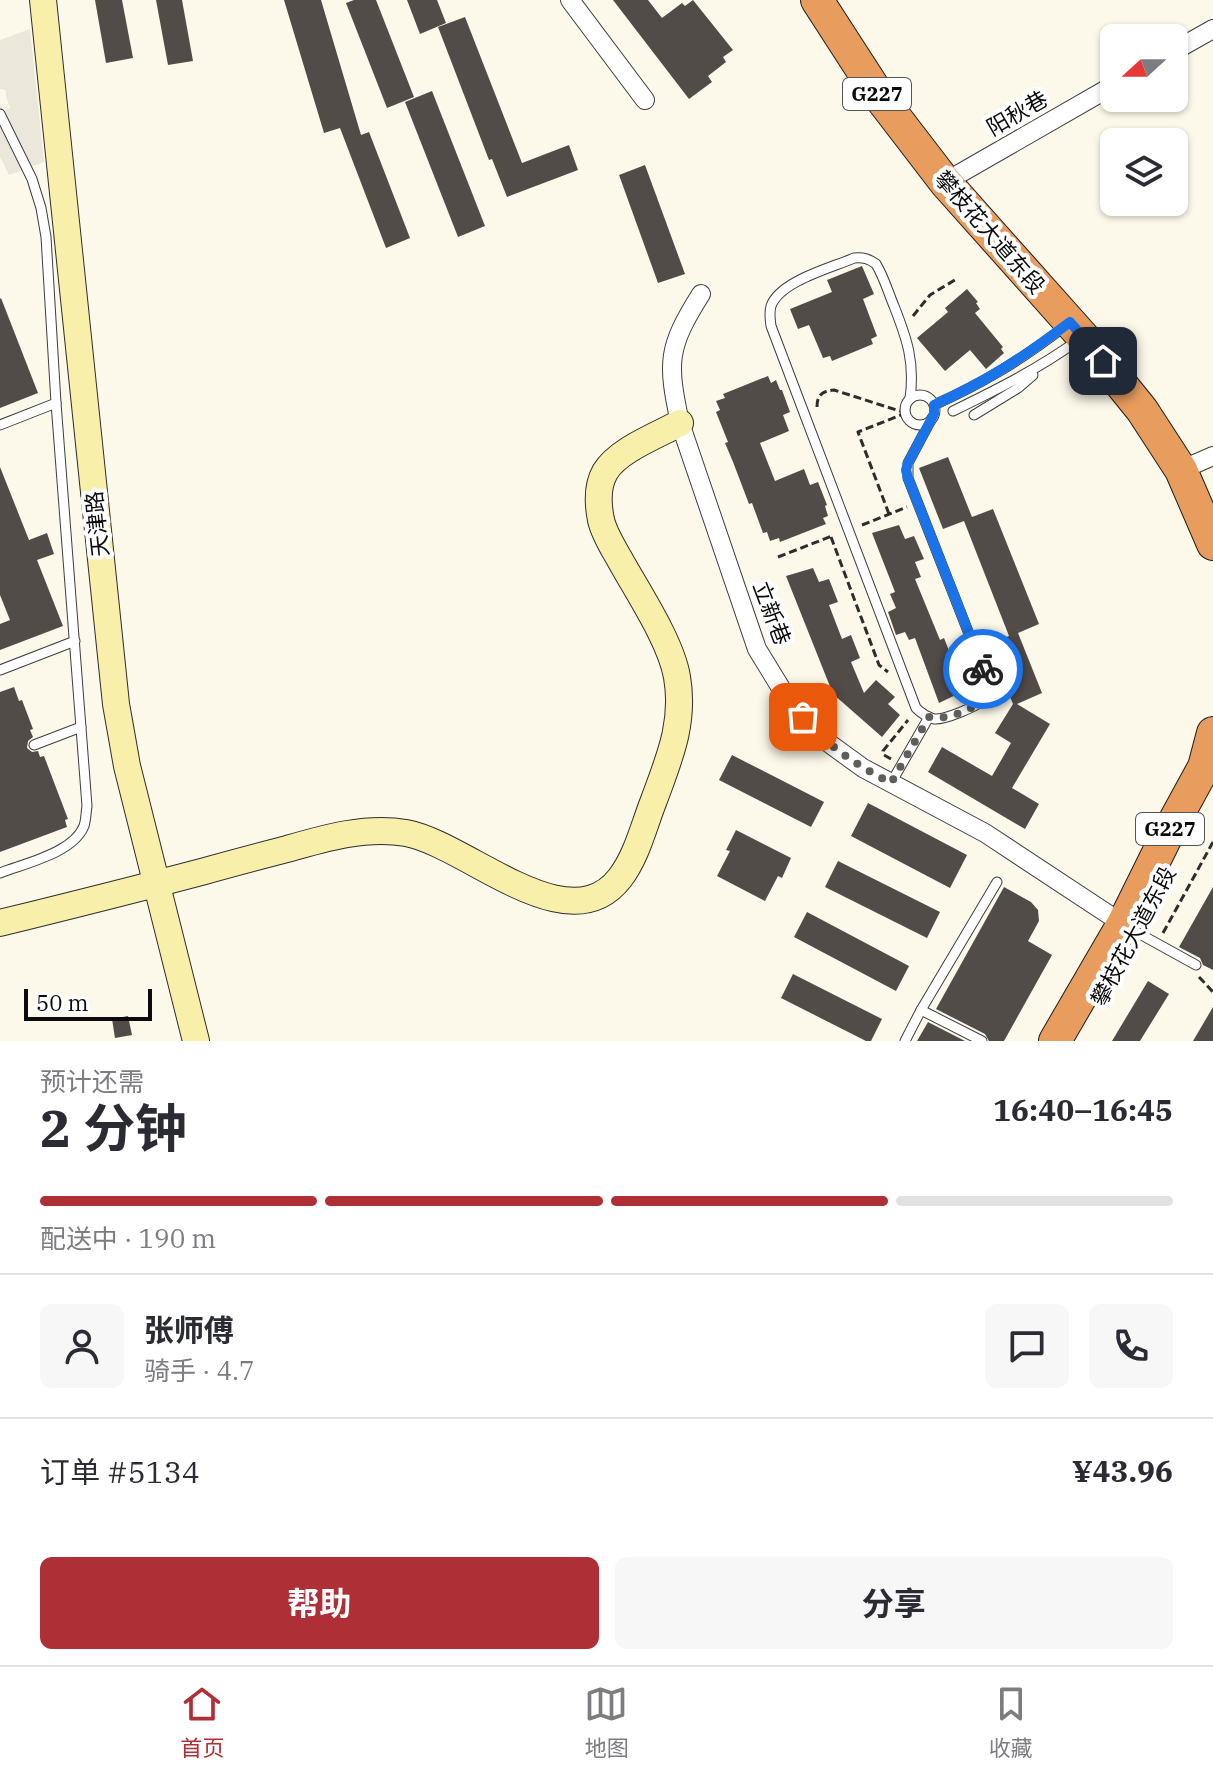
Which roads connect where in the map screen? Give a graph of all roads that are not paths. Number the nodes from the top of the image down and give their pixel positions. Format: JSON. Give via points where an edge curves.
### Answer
{"nodes":[{"id":1,"x":28,"y":0,"type":"edge"},
{"id":2,"x":43,"y":0,"type":"edge"},
{"id":3,"x":570,"y":0,"type":"edge"},
{"id":4,"x":817,"y":0,"type":"edge"},
{"id":5,"x":834,"y":0,"type":"edge"},
{"id":6,"x":1213,"y":29,"type":"edge"},
{"id":7,"x":1188,"y":43,"type":"edge"},
{"id":8,"x":1100,"y":93,"type":"edge"},
{"id":9,"x":645,"y":100,"type":"dead end"},
{"id":10,"x":0,"y":114,"type":"edge"},
{"id":11,"x":952,"y":178,"type":"junction"},
{"id":12,"x":701,"y":294,"type":"dead end"},
{"id":13,"x":1077,"y":330,"type":"junction"},
{"id":14,"x":1051,"y":359,"type":"junction"},
{"id":15,"x":910,"y":399,"type":"junction"},
{"id":16,"x":56,"y":403,"type":"junction"},
{"id":17,"x":934,"y":405,"type":"junction"},
{"id":18,"x":953,"y":411,"type":"dead end"},
{"id":19,"x":974,"y":415,"type":"dead end"},
{"id":20,"x":932,"y":418,"type":"junction"},
{"id":21,"x":680,"y":423,"type":"junction"},
{"id":22,"x":0,"y":425,"type":"edge"},
{"id":23,"x":1197,"y":463,"type":"edge"},
{"id":24,"x":1213,"y":502,"type":"edge"},
{"id":25,"x":1213,"y":544,"type":"edge"},
{"id":26,"x":75,"y":641,"type":"junction"},
{"id":27,"x":0,"y":670,"type":"edge"},
{"id":28,"x":929,"y":717,"type":"junction"},
{"id":29,"x":81,"y":727,"type":"junction"},
{"id":30,"x":1213,"y":733,"type":"edge"},
{"id":31,"x":34,"y":745,"type":"dead end"},
{"id":32,"x":891,"y":783,"type":"junction"},
{"id":33,"x":1213,"y":788,"type":"edge"},
{"id":34,"x":0,"y":873,"type":"edge"},
{"id":35,"x":997,"y":882,"type":"dead end"},
{"id":36,"x":147,"y":886,"type":"junction"},
{"id":37,"x":0,"y":923,"type":"edge"},
{"id":38,"x":1139,"y":933,"type":"junction"},
{"id":39,"x":1196,"y":965,"type":"dead end"},
{"id":40,"x":921,"y":1010,"type":"junction"},
{"id":41,"x":177,"y":1041,"type":"edge"},
{"id":42,"x":196,"y":1041,"type":"edge"},
{"id":43,"x":905,"y":1041,"type":"edge"},
{"id":44,"x":982,"y":1041,"type":"edge"},
{"id":45,"x":1055,"y":1041,"type":"edge"},
{"id":46,"x":1076,"y":1041,"type":"edge"}],
"edges":[{"from":1,"to":36,"type":"main road","via":[[91,643],[110,769]]},
{"from":2,"to":36,"type":"main road","name":"天津路","via":[[116,704]]},
{"from":3,"to":9,"type":"street"},
{"from":4,"to":11,"type":"highway","name":"攀枝花大道东段","number":"G227","via":[[879,96]]},
{"from":5,"to":11,"type":"highway","name":"攀枝花大道东段","number":"G227"},
{"from":6,"to":7,"type":"street"},
{"from":8,"to":11,"type":"street","name":"阳秋巷"},
{"from":10,"to":16,"type":"lane","via":[[41,208]]},
{"from":11,"to":13,"type":"highway","name":"攀枝花大道东段","number":"G227"},
{"from":11,"to":23,"type":"highway","name":"攀枝花大道东段","number":"G227","via":[[1097,328]]},
{"from":12,"to":21,"type":"street","name":"立新巷","via":[[671,356]]},
{"from":13,"to":14,"type":"lane"},
{"from":13,"to":17,"type":"lane"},
{"from":13,"to":23,"type":"highway","name":"攀枝花大道东段","number":"G227","via":[[1142,410]]},
{"from":14,"to":18,"type":"lane"},
{"from":14,"to":19,"type":"lane","via":[[1018,388]]},
{"from":15,"to":17,"type":"lane","via":[[924,396]]},
{"from":15,"to":20,"type":"lane","via":[[908,418],[916,424]]},
{"from":15,"to":28,"type":"lane","via":[[907,339],[881,272],[870,259],[854,258],[797,282],[771,305],[771,326],[910,693],[916,708]]},
{"from":16,"to":22,"type":"lane"},
{"from":16,"to":26,"type":"lane"},
{"from":17,"to":20,"type":"lane"},
{"from":20,"to":28,"type":"lane","via":[[906,470],[988,688],[976,706]]},
{"from":21,"to":32,"type":"street","name":"立新巷","via":[[757,649],[787,698],[819,736]]},
{"from":21,"to":36,"type":"main road","via":[[627,450],[605,471],[598,495],[601,521],[612,545],[667,644],[677,676],[679,710],[675,743],[620,879],[581,902],[559,901],[533,893],[448,847],[407,833],[365,831]]},
{"from":23,"to":24,"type":"highway","name":"攀枝花大道东段","number":"G227"},
{"from":23,"to":25,"type":"highway","name":"攀枝花大道东段","number":"G227"},
{"from":26,"to":27,"type":"lane"},
{"from":26,"to":29,"type":"lane"},
{"from":28,"to":32,"type":"lane"},
{"from":29,"to":31,"type":"lane"},
{"from":29,"to":34,"type":"lane","via":[[85,825],[59,851]]},
{"from":30,"to":38,"type":"highway","name":"攀枝花大道东段","number":"G227","via":[[1204,767],[1168,833]]},
{"from":32,"to":38,"type":"street","name":"立新巷","via":[[985,833]]},
{"from":33,"to":38,"type":"highway","name":"攀枝花大道东段","number":"G227"},
{"from":35,"to":40,"type":"lane"},
{"from":36,"to":37,"type":"main road"},
{"from":36,"to":41,"type":"main road"},
{"from":36,"to":42,"type":"main road","name":"天津路"},
{"from":38,"to":39,"type":"lane"},
{"from":38,"to":45,"type":"highway","name":"攀枝花大道东段","number":"G227"},
{"from":38,"to":46,"type":"highway","name":"攀枝花大道东段","number":"G227"},
{"from":40,"to":43,"type":"lane"},
{"from":40,"to":44,"type":"lane"}]}
